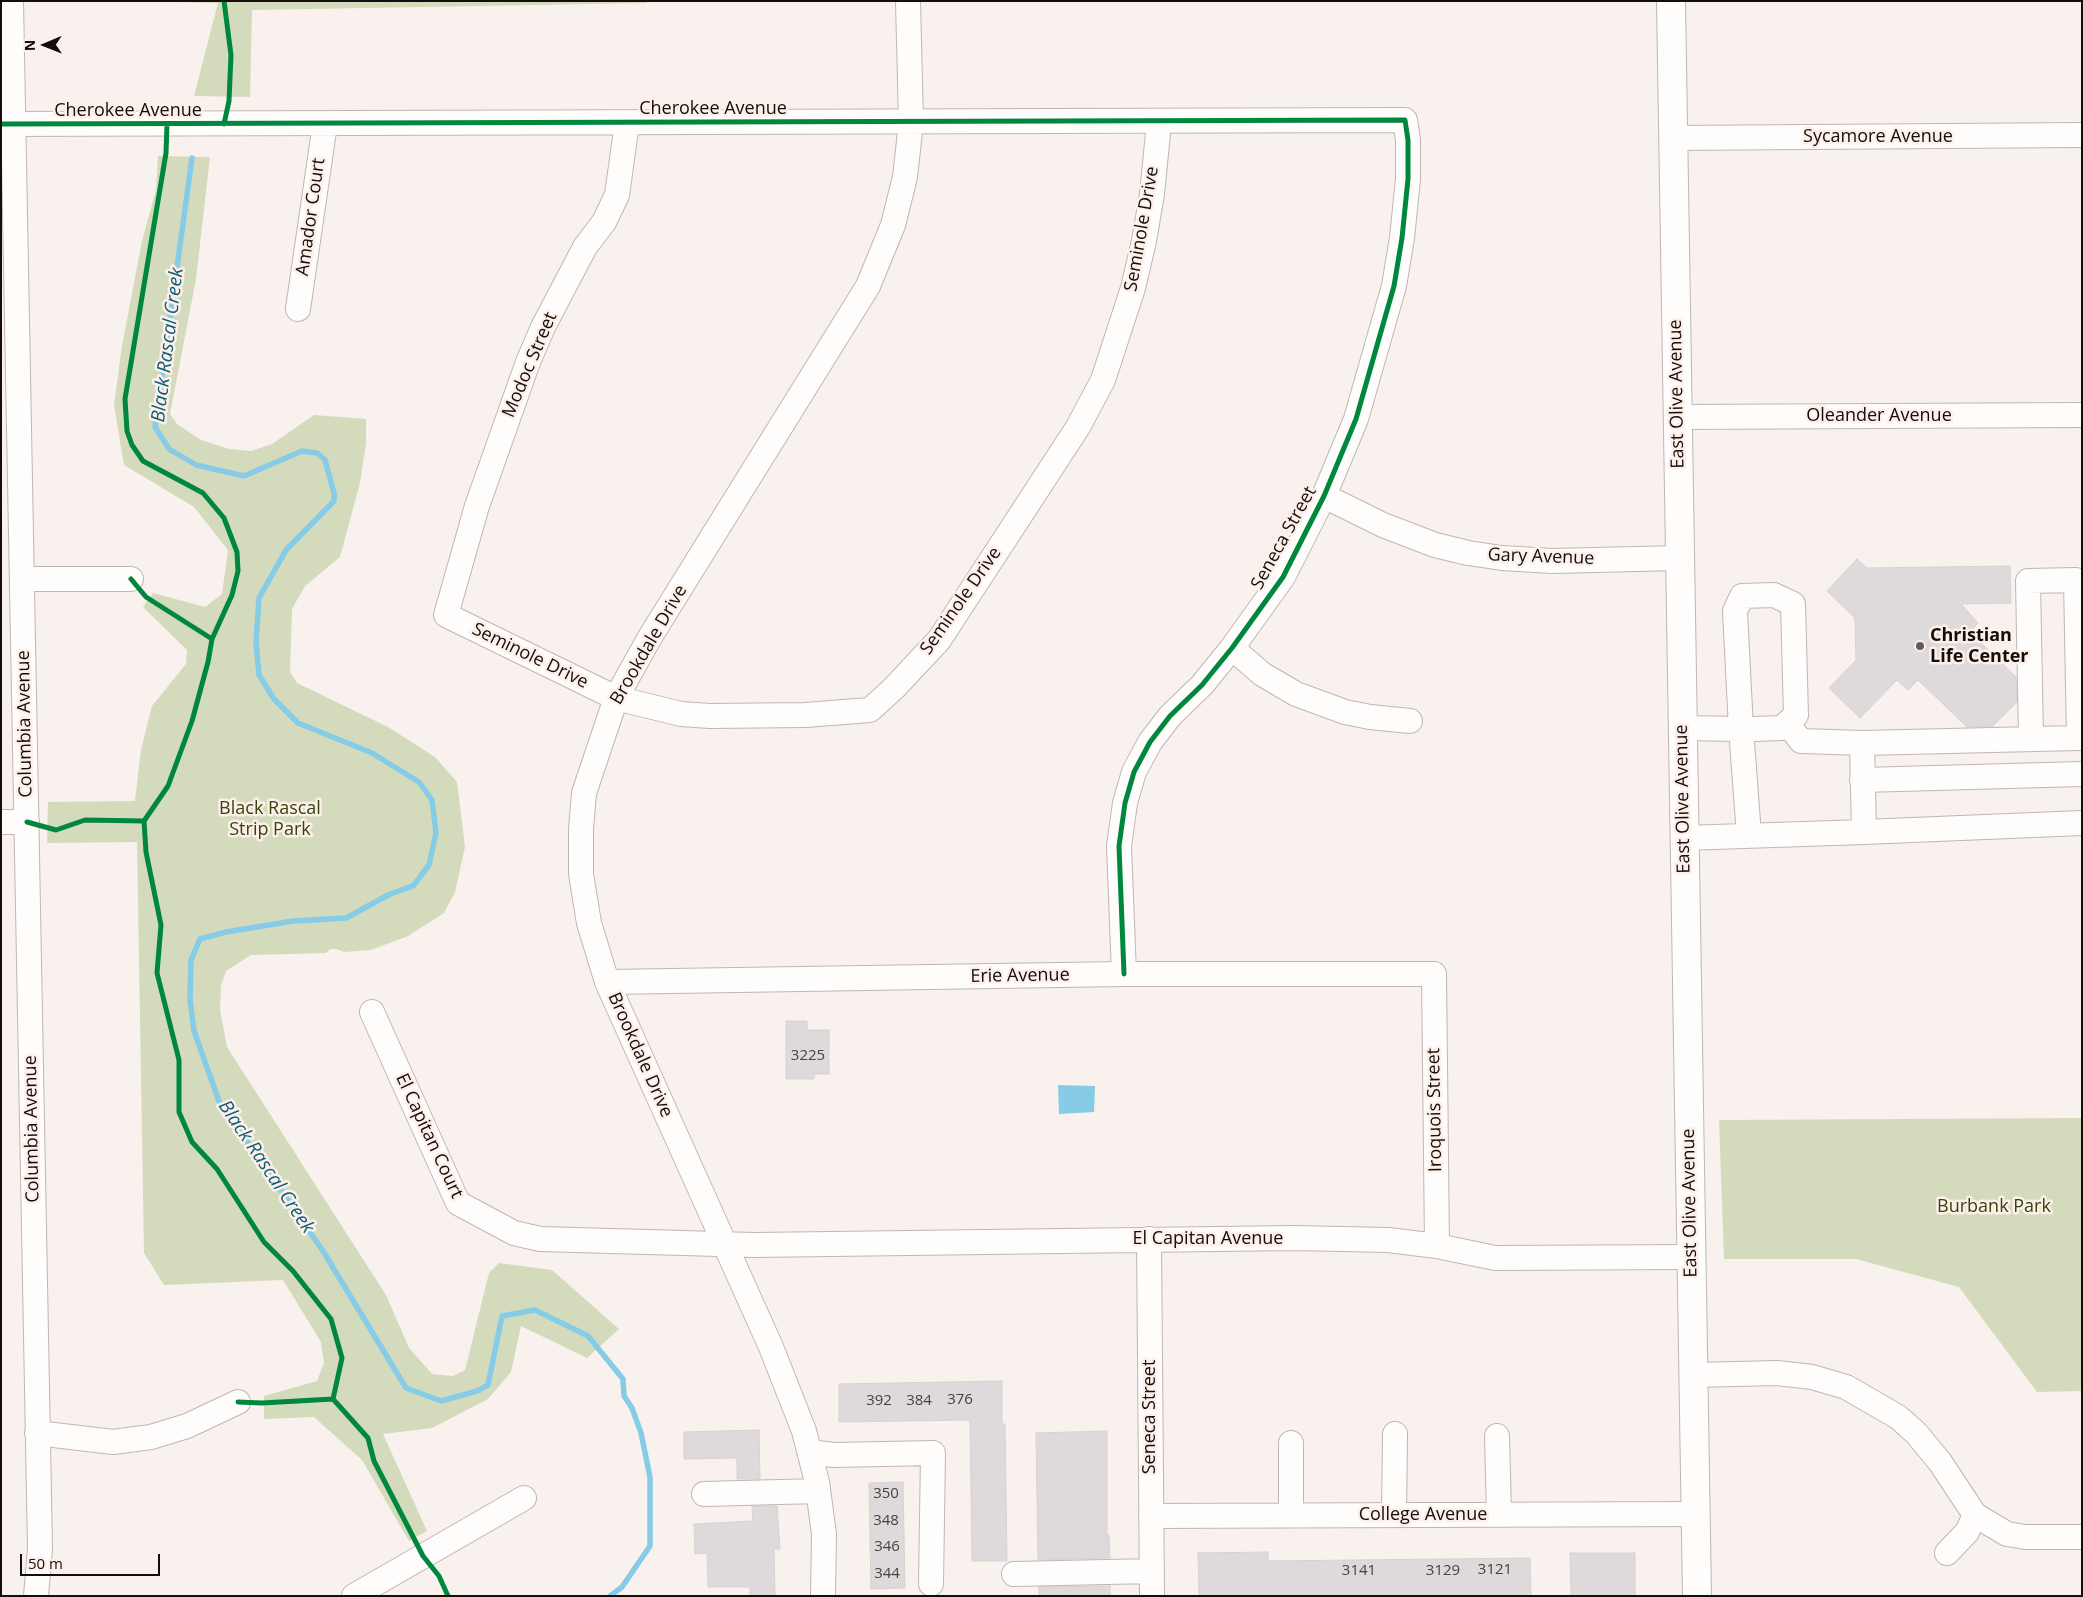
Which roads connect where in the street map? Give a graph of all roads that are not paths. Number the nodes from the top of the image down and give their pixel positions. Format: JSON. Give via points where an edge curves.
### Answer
{"nodes":[{"id":1,"x":11,"y":1,"type":"edge"},
{"id":2,"x":908,"y":1,"type":"edge"},
{"id":3,"x":1671,"y":1,"type":"edge"},
{"id":4,"x":1159,"y":122,"type":"junction"},
{"id":5,"x":627,"y":123,"type":"junction"},
{"id":6,"x":911,"y":123,"type":"junction"},
{"id":7,"x":7,"y":124,"type":"edge"},
{"id":8,"x":325,"y":124,"type":"junction"},
{"id":9,"x":2082,"y":135,"type":"edge"},
{"id":10,"x":1674,"y":138,"type":"junction"},
{"id":11,"x":1408,"y":140,"type":"joint"},
{"id":12,"x":298,"y":309,"type":"dead end"},
{"id":13,"x":2082,"y":415,"type":"edge"},
{"id":14,"x":1677,"y":417,"type":"junction"},
{"id":15,"x":1324,"y":496,"type":"junction"},
{"id":16,"x":1679,"y":558,"type":"junction"},
{"id":17,"x":22,"y":579,"type":"junction"},
{"id":18,"x":131,"y":579,"type":"dead end"},
{"id":19,"x":446,"y":615,"type":"joint"},
{"id":20,"x":1232,"y":648,"type":"junction"},
{"id":21,"x":616,"y":698,"type":"junction"},
{"id":22,"x":1410,"y":721,"type":"dead end"},
{"id":23,"x":1787,"y":723,"type":"junction"},
{"id":24,"x":1682,"y":728,"type":"junction"},
{"id":25,"x":1741,"y":729,"type":"junction"},
{"id":26,"x":2031,"y":739,"type":"junction"},
{"id":27,"x":1862,"y":743,"type":"junction"},
{"id":28,"x":2082,"y":774,"type":"edge"},
{"id":29,"x":1862,"y":780,"type":"junction"},
{"id":30,"x":1,"y":822,"type":"edge"},
{"id":31,"x":26,"y":822,"type":"junction"},
{"id":32,"x":2082,"y":823,"type":"edge"},
{"id":33,"x":1864,"y":832,"type":"junction"},
{"id":34,"x":1750,"y":835,"type":"junction"},
{"id":35,"x":1684,"y":838,"type":"junction"},
{"id":36,"x":1124,"y":974,"type":"junction"},
{"id":37,"x":1434,"y":974,"type":"joint"},
{"id":38,"x":607,"y":982,"type":"junction"},
{"id":39,"x":372,"y":1012,"type":"dead end"},
{"id":40,"x":1149,"y":1239,"type":"junction"},
{"id":41,"x":724,"y":1243,"type":"junction"},
{"id":42,"x":1436,"y":1246,"type":"junction"},
{"id":43,"x":1691,"y":1257,"type":"junction"},
{"id":44,"x":1693,"y":1375,"type":"junction"},
{"id":45,"x":238,"y":1402,"type":"dead end"},
{"id":46,"x":37,"y":1433,"type":"junction"},
{"id":47,"x":1395,"y":1434,"type":"dead end"},
{"id":48,"x":1497,"y":1436,"type":"dead end"},
{"id":49,"x":1291,"y":1443,"type":"dead end"},
{"id":50,"x":810,"y":1452,"type":"junction"},
{"id":51,"x":818,"y":1491,"type":"junction"},
{"id":52,"x":704,"y":1494,"type":"dead end"},
{"id":53,"x":524,"y":1498,"type":"dead end"},
{"id":54,"x":1499,"y":1514,"type":"junction"},
{"id":55,"x":1696,"y":1514,"type":"junction"},
{"id":56,"x":1394,"y":1515,"type":"junction"},
{"id":57,"x":1975,"y":1515,"type":"junction"},
{"id":58,"x":1151,"y":1516,"type":"junction"},
{"id":59,"x":1291,"y":1516,"type":"junction"},
{"id":60,"x":2082,"y":1537,"type":"edge"},
{"id":61,"x":1947,"y":1554,"type":"dead end"},
{"id":62,"x":1152,"y":1571,"type":"junction"},
{"id":63,"x":1014,"y":1574,"type":"dead end"},
{"id":64,"x":931,"y":1584,"type":"dead end"},
{"id":65,"x":36,"y":1596,"type":"edge"},
{"id":66,"x":354,"y":1596,"type":"edge"},
{"id":67,"x":823,"y":1596,"type":"edge"},
{"id":68,"x":1152,"y":1596,"type":"edge"},
{"id":69,"x":1697,"y":1596,"type":"edge"}],
"edges":[{"from":1,"to":7,"type":"street","name":"Columbia Avenue"},
{"from":2,"to":6,"type":"street","name":"Brookdale Drive"},
{"from":3,"to":10,"type":"main road","name":"East Olive Avenue"},
{"from":4,"to":6,"type":"street","name":"Cherokee Avenue"},
{"from":4,"to":11,"type":"street","name":"Cherokee Avenue","via":[[1405,120]]},
{"from":4,"to":21,"type":"street","name":"Seminole Drive","via":[[1144,241],[1130,298],[1103,380],[1078,427],[939,640],[894,688],[870,710],[805,715],[681,714]]},
{"from":5,"to":6,"type":"street","name":"Cherokee Avenue"},
{"from":5,"to":8,"type":"street","name":"Cherokee Avenue"},
{"from":5,"to":19,"type":"street","name":"Modoc Street","via":[[617,195],[604,222],[585,247],[528,362],[477,506]]},
{"from":6,"to":21,"type":"street","name":"Brookdale Drive","via":[[905,177],[893,225],[868,286],[650,637]]},
{"from":7,"to":8,"type":"street","name":"Cherokee Avenue"},
{"from":7,"to":17,"type":"street","name":"Columbia Avenue"},
{"from":8,"to":12,"type":"street","name":"Amador Court"},
{"from":9,"to":10,"type":"street","name":"Sycamore Avenue"},
{"from":10,"to":14,"type":"main road","name":"East Olive Avenue"},
{"from":11,"to":15,"type":"street","name":"Seneca Street","via":[[1408,179],[1394,286],[1356,419]]},
{"from":13,"to":14,"type":"street","name":"Oleander Avenue"},
{"from":14,"to":16,"type":"main road","name":"East Olive Avenue"},
{"from":15,"to":16,"type":"street","name":"Gary Avenue","via":[[1383,525],[1435,545],[1468,553],[1552,561]]},
{"from":15,"to":20,"type":"street","name":"Seneca Street","via":[[1283,577]]},
{"from":16,"to":24,"type":"main road","name":"East Olive Avenue"},
{"from":17,"to":18,"type":"street"},
{"from":17,"to":31,"type":"street","name":"Columbia Avenue"},
{"from":19,"to":21,"type":"street","name":"Seminole Drive"},
{"from":20,"to":22,"type":"street","via":[[1262,674],[1296,694],[1345,712]]},
{"from":20,"to":36,"type":"street","name":"Seneca Street","via":[[1202,685],[1170,716],[1150,742],[1134,772],[1124,803],[1119,846]]},
{"from":21,"to":38,"type":"street","name":"Brookdale Drive","via":[[584,793],[581,829],[581,874],[589,923]]},
{"from":23,"to":25,"type":"street","via":[[1782,728]]},
{"from":23,"to":25,"type":"street","via":[[1796,716],[1793,604],[1774,595],[1742,596],[1735,611]]},
{"from":23,"to":27,"type":"street","via":[[1801,740]]},
{"from":24,"to":25,"type":"street"},
{"from":24,"to":35,"type":"main road","name":"East Olive Avenue"},
{"from":25,"to":34,"type":"street"},
{"from":26,"to":26,"type":"street","via":[[2079,738],[2076,580],[2028,581]]},
{"from":26,"to":27,"type":"street"},
{"from":27,"to":29,"type":"street"},
{"from":28,"to":29,"type":"street"},
{"from":29,"to":33,"type":"street"},
{"from":30,"to":31,"type":"street"},
{"from":31,"to":46,"type":"street","name":"Columbia Avenue"},
{"from":32,"to":33,"type":"street"},
{"from":33,"to":34,"type":"street"},
{"from":34,"to":35,"type":"street"},
{"from":35,"to":43,"type":"main road","name":"East Olive Avenue"},
{"from":36,"to":37,"type":"street","name":"Erie Avenue"},
{"from":36,"to":38,"type":"street","name":"Erie Avenue"},
{"from":37,"to":42,"type":"street","name":"Iroquois Street"},
{"from":38,"to":41,"type":"street","name":"Brookdale Drive"},
{"from":39,"to":41,"type":"street","name":"El Capitan Court","via":[[458,1203],[514,1233],[540,1239]]},
{"from":40,"to":41,"type":"street","name":"El Capitan Avenue"},
{"from":40,"to":42,"type":"street","name":"El Capitan Avenue","via":[[1388,1240]]},
{"from":40,"to":58,"type":"street","name":"Seneca Street"},
{"from":41,"to":50,"type":"street","name":"Brookdale Drive","via":[[771,1348]]},
{"from":42,"to":43,"type":"street","name":"El Capitan Avenue","via":[[1495,1258]]},
{"from":43,"to":44,"type":"main road","name":"East Olive Avenue"},
{"from":44,"to":55,"type":"main road","name":"East Olive Avenue"},
{"from":44,"to":57,"type":"street","via":[[1777,1373],[1812,1377],[1846,1387],[1898,1417],[1916,1433],[1940,1462]]},
{"from":45,"to":46,"type":"street","via":[[188,1426],[151,1437],[113,1442]]},
{"from":46,"to":65,"type":"street","name":"Columbia Avenue","via":[[40,1548]]},
{"from":47,"to":56,"type":"street"},
{"from":48,"to":54,"type":"street"},
{"from":49,"to":59,"type":"street"},
{"from":50,"to":51,"type":"street","name":"Brookdale Drive"},
{"from":50,"to":64,"type":"street","via":[[833,1455],[933,1453]]},
{"from":51,"to":52,"type":"street"},
{"from":51,"to":67,"type":"street","name":"Brookdale Drive","via":[[824,1534]]},
{"from":53,"to":66,"type":"street"},
{"from":54,"to":55,"type":"street","name":"College Avenue"},
{"from":54,"to":56,"type":"street","name":"College Avenue"},
{"from":55,"to":69,"type":"main road","name":"East Olive Avenue"},
{"from":56,"to":59,"type":"street","name":"College Avenue"},
{"from":57,"to":60,"type":"street","via":[[2007,1534]]},
{"from":57,"to":61,"type":"street","via":[[1967,1532]]},
{"from":58,"to":59,"type":"street","name":"College Avenue"},
{"from":58,"to":62,"type":"street","name":"Seneca Street"},
{"from":62,"to":63,"type":"street"},
{"from":62,"to":68,"type":"street","name":"Seneca Street"}]}
